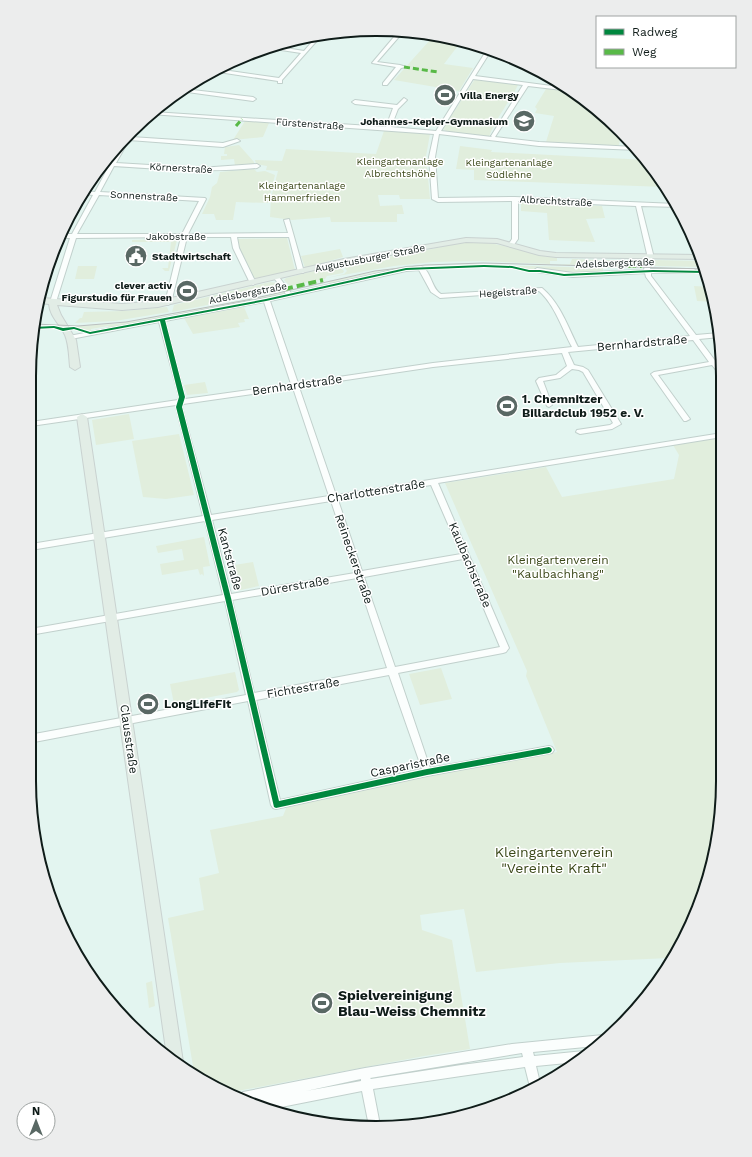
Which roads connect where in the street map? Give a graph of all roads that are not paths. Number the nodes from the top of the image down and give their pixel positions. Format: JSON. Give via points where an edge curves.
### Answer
{"nodes":[{"id":1,"x":397,"y":37,"type":"edge"},
{"id":2,"x":313,"y":42,"type":"edge"},
{"id":3,"x":284,"y":49,"type":"edge"},
{"id":4,"x":304,"y":52,"type":"junction"},
{"id":5,"x":486,"y":54,"type":"edge"},
{"id":6,"x":225,"y":72,"type":"edge"},
{"id":7,"x":472,"y":77,"type":"junction"},
{"id":8,"x":385,"y":84,"type":"dead end"},
{"id":9,"x":526,"y":85,"type":"junction"},
{"id":10,"x":551,"y":87,"type":"joint"},
{"id":11,"x":556,"y":88,"type":"edge"},
{"id":12,"x":190,"y":91,"type":"edge"},
{"id":13,"x":253,"y":99,"type":"dead end"},
{"id":14,"x":404,"y":100,"type":"dead end"},
{"id":15,"x":355,"y":102,"type":"dead end"},
{"id":16,"x":396,"y":107,"type":"junction"},
{"id":17,"x":160,"y":114,"type":"edge"},
{"id":18,"x":388,"y":129,"type":"junction"},
{"id":19,"x":437,"y":133,"type":"junction"},
{"id":20,"x":494,"y":136,"type":"dead end"},
{"id":21,"x":135,"y":137,"type":"edge"},
{"id":22,"x":237,"y":141,"type":"dead end"},
{"id":23,"x":629,"y":149,"type":"edge"},
{"id":24,"x":118,"y":154,"type":"edge"},
{"id":25,"x":113,"y":164,"type":"junction"},
{"id":26,"x":258,"y":166,"type":"dead end"},
{"id":27,"x":89,"y":193,"type":"edge"},
{"id":28,"x":96,"y":194,"type":"junction"},
{"id":29,"x":515,"y":199,"type":"junction"},
{"id":30,"x":638,"y":204,"type":"junction"},
{"id":31,"x":670,"y":206,"type":"edge"},
{"id":32,"x":287,"y":220,"type":"dead end"},
{"id":33,"x":291,"y":235,"type":"junction"},
{"id":34,"x":66,"y":236,"type":"edge"},
{"id":35,"x":184,"y":236,"type":"junction"},
{"id":36,"x":234,"y":236,"type":"junction"},
{"id":37,"x":73,"y":237,"type":"junction"},
{"id":38,"x":511,"y":245,"type":"junction"},
{"id":39,"x":649,"y":257,"type":"junction"},
{"id":40,"x":694,"y":257,"type":"edge"},
{"id":41,"x":421,"y":268,"type":"joint"},
{"id":42,"x":537,"y":270,"type":"dead end"},
{"id":43,"x":647,"y":271,"type":"junction"},
{"id":44,"x":694,"y":271,"type":"dead end"},
{"id":45,"x":301,"y":272,"type":"junction"},
{"id":46,"x":277,"y":278,"type":"junction"},
{"id":47,"x":253,"y":283,"type":"junction"},
{"id":48,"x":290,"y":295,"type":"junction"},
{"id":49,"x":266,"y":300,"type":"junction"},
{"id":50,"x":45,"y":301,"type":"edge"},
{"id":51,"x":53,"y":302,"type":"junction"},
{"id":52,"x":168,"y":303,"type":"junction"},
{"id":53,"x":162,"y":320,"type":"junction"},
{"id":54,"x":713,"y":335,"type":"edge"},
{"id":55,"x":74,"y":336,"type":"junction"},
{"id":56,"x":695,"y":337,"type":"junction"},
{"id":57,"x":576,"y":349,"type":"junction"},
{"id":58,"x":564,"y":350,"type":"junction"},
{"id":59,"x":714,"y":364,"type":"joint"},
{"id":60,"x":571,"y":367,"type":"junction"},
{"id":61,"x":75,"y":368,"type":"dead end"},
{"id":62,"x":295,"y":385,"type":"junction"},
{"id":63,"x":180,"y":402,"type":"junction"},
{"id":64,"x":549,"y":405,"type":"dead end"},
{"id":65,"x":82,"y":417,"type":"junction"},
{"id":66,"x":686,"y":419,"type":"dead end"},
{"id":67,"x":36,"y":423,"type":"edge"},
{"id":68,"x":580,"y":432,"type":"dead end"},
{"id":69,"x":716,"y":436,"type":"edge"},
{"id":70,"x":434,"y":482,"type":"junction"},
{"id":71,"x":334,"y":498,"type":"junction"},
{"id":72,"x":207,"y":518,"type":"junction"},
{"id":73,"x":99,"y":536,"type":"junction"},
{"id":74,"x":36,"y":546,"type":"edge"},
{"id":75,"x":466,"y":556,"type":"junction"},
{"id":76,"x":360,"y":574,"type":"junction"},
{"id":77,"x":228,"y":598,"type":"junction"},
{"id":78,"x":111,"y":617,"type":"junction"},
{"id":79,"x":36,"y":631,"type":"edge"},
{"id":80,"x":505,"y":648,"type":"joint"},
{"id":81,"x":393,"y":672,"type":"junction"},
{"id":82,"x":251,"y":698,"type":"junction"},
{"id":83,"x":126,"y":721,"type":"junction"},
{"id":84,"x":36,"y":738,"type":"edge"},
{"id":85,"x":549,"y":750,"type":"dead end"},
{"id":86,"x":427,"y":772,"type":"junction"},
{"id":87,"x":276,"y":805,"type":"joint"},
{"id":88,"x":596,"y":1041,"type":"edge"},
{"id":89,"x":526,"y":1047,"type":"junction"},
{"id":90,"x":174,"y":1055,"type":"edge"},
{"id":91,"x":575,"y":1057,"type":"edge"},
{"id":92,"x":529,"y":1061,"type":"junction"},
{"id":93,"x":365,"y":1074,"type":"junction"},
{"id":94,"x":534,"y":1082,"type":"edge"},
{"id":95,"x":367,"y":1085,"type":"junction"},
{"id":96,"x":250,"y":1097,"type":"edge"},
{"id":97,"x":270,"y":1104,"type":"edge"},
{"id":98,"x":373,"y":1121,"type":"edge"}],
"edges":[{"from":1,"to":8,"type":"street","via":[[374,63],[402,66]]},
{"from":2,"to":4,"type":"street"},
{"from":3,"to":4,"type":"street"},
{"from":4,"to":6,"type":"street","via":[[280,81]]},
{"from":5,"to":7,"type":"street"},
{"from":7,"to":9,"type":"street"},
{"from":7,"to":19,"type":"street"},
{"from":9,"to":10,"type":"street"},
{"from":9,"to":20,"type":"street"},
{"from":10,"to":11,"type":"street"},
{"from":12,"to":13,"type":"street"},
{"from":14,"to":16,"type":"street"},
{"from":15,"to":16,"type":"street"},
{"from":16,"to":18,"type":"street"},
{"from":17,"to":18,"type":"street","name":"Fürstenstraße"},
{"from":18,"to":19,"type":"street","name":"Fürstenstraße"},
{"from":19,"to":23,"type":"street","name":"Fürstenstraße","via":[[539,144]]},
{"from":19,"to":29,"type":"street","name":"Albrechtstraße","via":[[432,157],[435,199]]},
{"from":21,"to":22,"type":"street","via":[[223,145]]},
{"from":24,"to":25,"type":"street"},
{"from":25,"to":26,"type":"street","name":"Körnerstraße","via":[[216,170]]},
{"from":25,"to":28,"type":"street"},
{"from":27,"to":28,"type":"street","name":"Sonnenstraße"},
{"from":28,"to":35,"type":"street","name":"Sonnenstraße","via":[[203,199]]},
{"from":28,"to":37,"type":"street"},
{"from":29,"to":30,"type":"street","name":"Albrechtstraße"},
{"from":29,"to":38,"type":"street","via":[[515,239]]},
{"from":30,"to":31,"type":"street","name":"Albrechtstraße"},
{"from":30,"to":39,"type":"street"},
{"from":32,"to":33,"type":"street"},
{"from":33,"to":36,"type":"street","name":"Jakobstraße"},
{"from":33,"to":45,"type":"street"},
{"from":34,"to":37,"type":"street","name":"Jakobstraße"},
{"from":35,"to":36,"type":"street","name":"Jakobstraße"},
{"from":35,"to":37,"type":"street","name":"Jakobstraße"},
{"from":35,"to":52,"type":"street"},
{"from":36,"to":47,"type":"street","via":[[236,248]]},
{"from":37,"to":51,"type":"street"},
{"from":38,"to":39,"type":"main road","name":"Augustusburger Straße","via":[[556,255]]},
{"from":38,"to":45,"type":"main road","name":"Augustusburger Straße","via":[[486,240],[466,240],[344,261]]},
{"from":39,"to":40,"type":"main road","name":"Augustusburger Straße"},
{"from":39,"to":43,"type":"street"},
{"from":41,"to":48,"type":"street","name":"Adelsbergstraße","via":[[357,279]]},
{"from":41,"to":57,"type":"street","name":"Hegelstraße","via":[[435,295],[440,296],[540,289],[557,311]]},
{"from":42,"to":43,"type":"street","name":"Adelsbergstraße","via":[[568,275]]},
{"from":43,"to":44,"type":"street","name":"Adelsbergstraße"},
{"from":43,"to":56,"type":"street","via":[[648,276]]},
{"from":45,"to":46,"type":"main road","name":"Augustusburger Straße"},
{"from":46,"to":47,"type":"main road","name":"Augustusburger Straße"},
{"from":46,"to":48,"type":"street"},
{"from":47,"to":52,"type":"main road","name":"Augustusburger Straße"},
{"from":48,"to":49,"type":"street","name":"Adelsbergstraße"},
{"from":49,"to":53,"type":"street","name":"Adelsbergstraße"},
{"from":49,"to":62,"type":"street","name":"Reineckerstraße"},
{"from":50,"to":51,"type":"main road","name":"Augustusburger Straße"},
{"from":51,"to":52,"type":"main road","name":"Augustusburger Straße","via":[[111,307]]},
{"from":51,"to":55,"type":"main road","via":[[56,314]]},
{"from":53,"to":55,"type":"street","name":"Adelsbergstraße"},
{"from":53,"to":63,"type":"street","name":"Kantstraße","via":[[182,397]]},
{"from":54,"to":56,"type":"street","name":"Bernhardstraße"},
{"from":55,"to":61,"type":"main road"},
{"from":56,"to":57,"type":"street","name":"Bernhardstraße"},
{"from":56,"to":59,"type":"street"},
{"from":57,"to":58,"type":"street","name":"Bernhardstraße"},
{"from":58,"to":60,"type":"street"},
{"from":58,"to":62,"type":"street","name":"Bernhardstraße","via":[[440,364]]},
{"from":59,"to":66,"type":"street","via":[[654,374]]},
{"from":60,"to":64,"type":"street","via":[[558,376],[539,381]]},
{"from":60,"to":68,"type":"street","via":[[586,371],[617,424]]},
{"from":62,"to":63,"type":"street","name":"Bernhardstraße"},
{"from":62,"to":71,"type":"street","name":"Reineckerstraße"},
{"from":63,"to":65,"type":"street","name":"Bernhardstraße"},
{"from":63,"to":72,"type":"street","name":"Kantstraße","via":[[179,407]]},
{"from":65,"to":67,"type":"street","name":"Bernhardstraße"},
{"from":65,"to":73,"type":"main road","name":"Clausstraße"},
{"from":69,"to":70,"type":"street","name":"Charlottenstraße"},
{"from":70,"to":71,"type":"street","name":"Charlottenstraße"},
{"from":70,"to":75,"type":"street","name":"Kaulbachstraße"},
{"from":71,"to":72,"type":"street","name":"Charlottenstraße"},
{"from":71,"to":76,"type":"street","name":"Reineckerstraße"},
{"from":72,"to":73,"type":"street","name":"Charlottenstraße"},
{"from":72,"to":77,"type":"street","name":"Kantstraße"},
{"from":73,"to":74,"type":"street","name":"Charlottenstraße"},
{"from":73,"to":78,"type":"main road","name":"Clausstraße"},
{"from":75,"to":76,"type":"street","name":"Dürerstraße"},
{"from":75,"to":80,"type":"street","name":"Kaulbachstraße"},
{"from":76,"to":77,"type":"street","name":"Dürerstraße"},
{"from":76,"to":81,"type":"street","name":"Reineckerstraße"},
{"from":77,"to":78,"type":"street","name":"Dürerstraße"},
{"from":77,"to":82,"type":"street","name":"Kantstraße"},
{"from":78,"to":79,"type":"street","name":"Dürerstraße"},
{"from":78,"to":83,"type":"main road","name":"Clausstraße"},
{"from":80,"to":81,"type":"street","name":"Fichtestraße","via":[[501,652]]},
{"from":81,"to":82,"type":"street","name":"Fichtestraße"},
{"from":81,"to":86,"type":"street","name":"Reineckerstraße"},
{"from":82,"to":83,"type":"street","name":"Fichtestraße"},
{"from":82,"to":87,"type":"street","name":"Kantstraße"},
{"from":83,"to":84,"type":"street","name":"Fichtestraße"},
{"from":83,"to":90,"type":"main road","name":"Clausstraße"},
{"from":85,"to":86,"type":"street","name":"Casparistraße"},
{"from":86,"to":87,"type":"street","name":"Casparistraße"},
{"from":88,"to":89,"type":"street"},
{"from":89,"to":92,"type":"street"},
{"from":89,"to":93,"type":"street"},
{"from":91,"to":92,"type":"street"},
{"from":92,"to":94,"type":"street"},
{"from":92,"to":95,"type":"street"},
{"from":93,"to":95,"type":"street"},
{"from":93,"to":96,"type":"street"},
{"from":95,"to":97,"type":"street"},
{"from":95,"to":98,"type":"street"}]}
